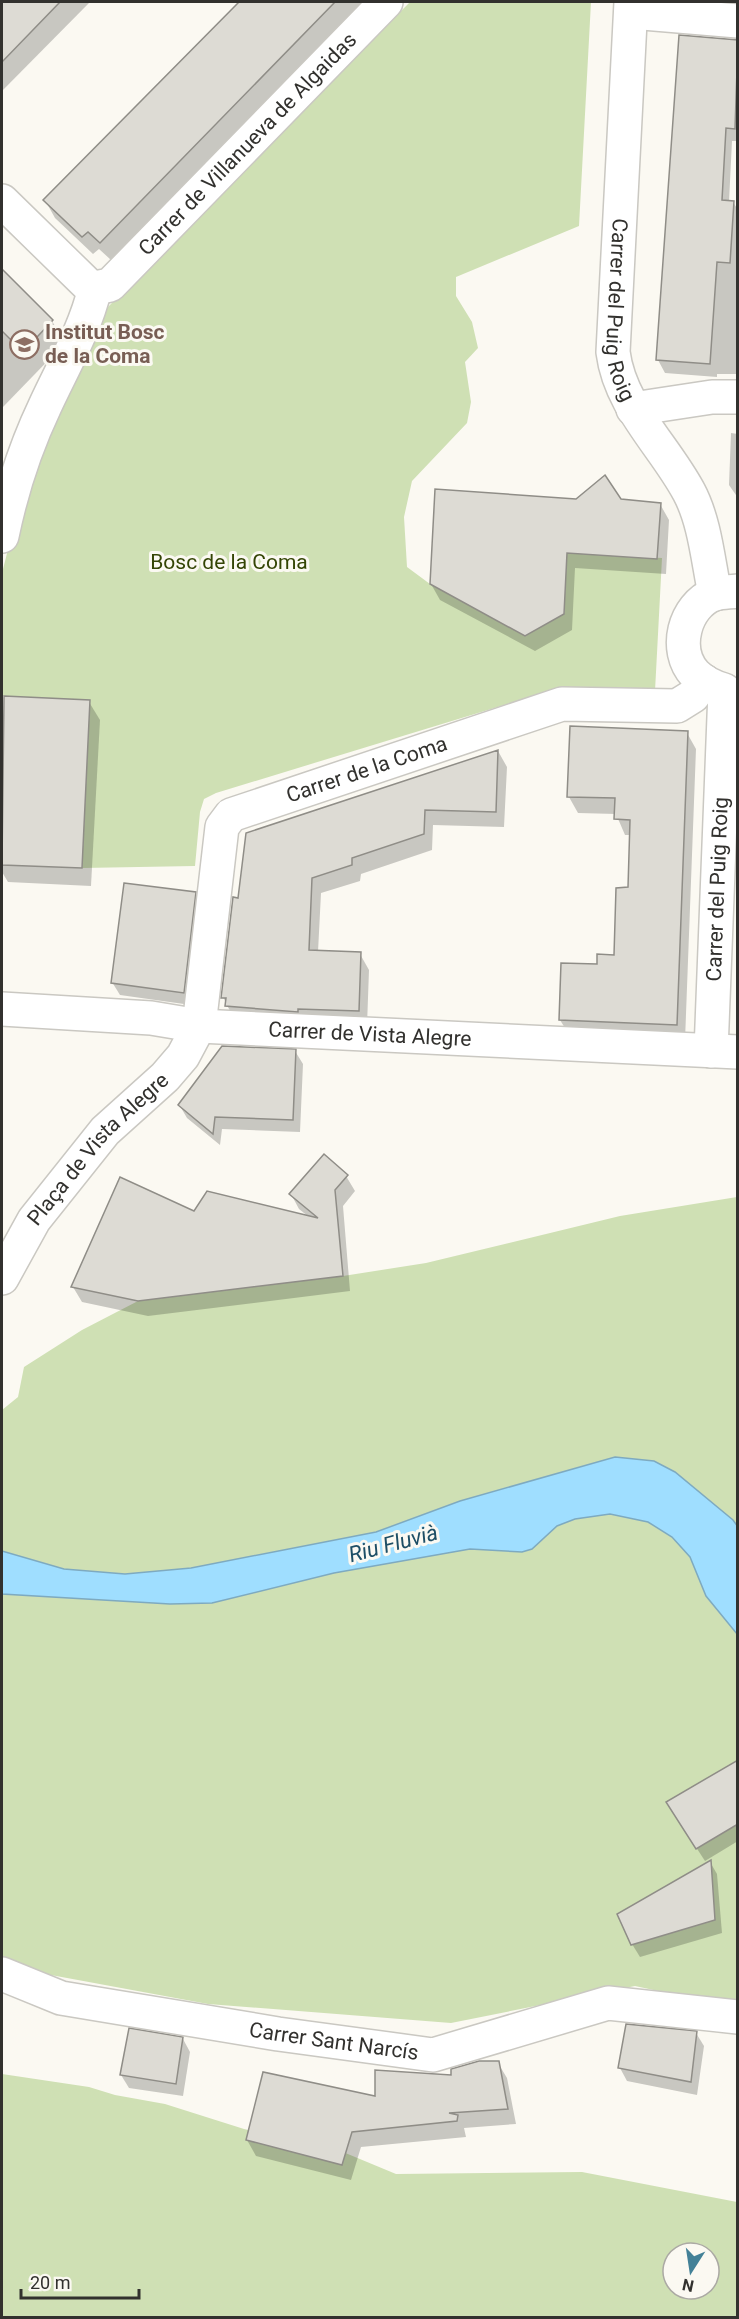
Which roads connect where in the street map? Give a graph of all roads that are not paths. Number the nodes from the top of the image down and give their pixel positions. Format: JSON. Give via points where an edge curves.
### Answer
{"nodes":[{"id":1,"x":386,"y":2,"type":"edge"},
{"id":2,"x":631,"y":7,"type":"edge"},
{"id":3,"x":738,"y":21,"type":"edge"},
{"id":4,"x":2,"y":201,"type":"edge"},
{"id":5,"x":103,"y":287,"type":"junction"},
{"id":6,"x":738,"y":397,"type":"edge"},
{"id":7,"x":633,"y":409,"type":"junction"},
{"id":8,"x":2,"y":536,"type":"edge"},
{"id":9,"x":726,"y":592,"type":"edge"},
{"id":10,"x":722,"y":687,"type":"edge"},
{"id":11,"x":2,"y":1009,"type":"edge"},
{"id":12,"x":199,"y":1026,"type":"junction"},
{"id":13,"x":724,"y":1052,"type":"edge"},
{"id":14,"x":2,"y":1278,"type":"edge"},
{"id":15,"x":2,"y":1974,"type":"edge"},
{"id":16,"x":738,"y":2017,"type":"edge"}],
"edges":[{"from":1,"to":5,"type":"street","name":"Carrer de Villanueva de Algaidas"},
{"from":2,"to":3,"type":"street"},
{"from":2,"to":7,"type":"street","name":"Carrer del Puig Roig","via":[[613,352],[622,387]]},
{"from":4,"to":5,"type":"street","via":[[87,284]]},
{"from":5,"to":8,"type":"street","via":[[44,408]]},
{"from":6,"to":7,"type":"street"},
{"from":7,"to":9,"type":"street","name":"Carrer del Puig Roig","via":[[668,455],[696,507]]},
{"from":9,"to":10,"type":"street","via":[[693,610],[683,641],[689,664]]},
{"from":10,"to":12,"type":"street","name":"Carrer de la Coma","via":[[677,706],[562,704],[231,815],[222,827]]},
{"from":10,"to":13,"type":"street","name":"Carrer del Puig Roig"},
{"from":11,"to":12,"type":"street","name":"Carrer de Vista Alegre","via":[[151,1018]]},
{"from":12,"to":13,"type":"street","name":"Carrer de Vista Alegre"},
{"from":12,"to":14,"type":"street","name":"Plaça de Vista Alegre","via":[[183,1056],[105,1131],[34,1220]]},
{"from":15,"to":16,"type":"street","name":"Carrer Sant Narcís","via":[[61,1998],[433,2055],[608,2003]]}]}
